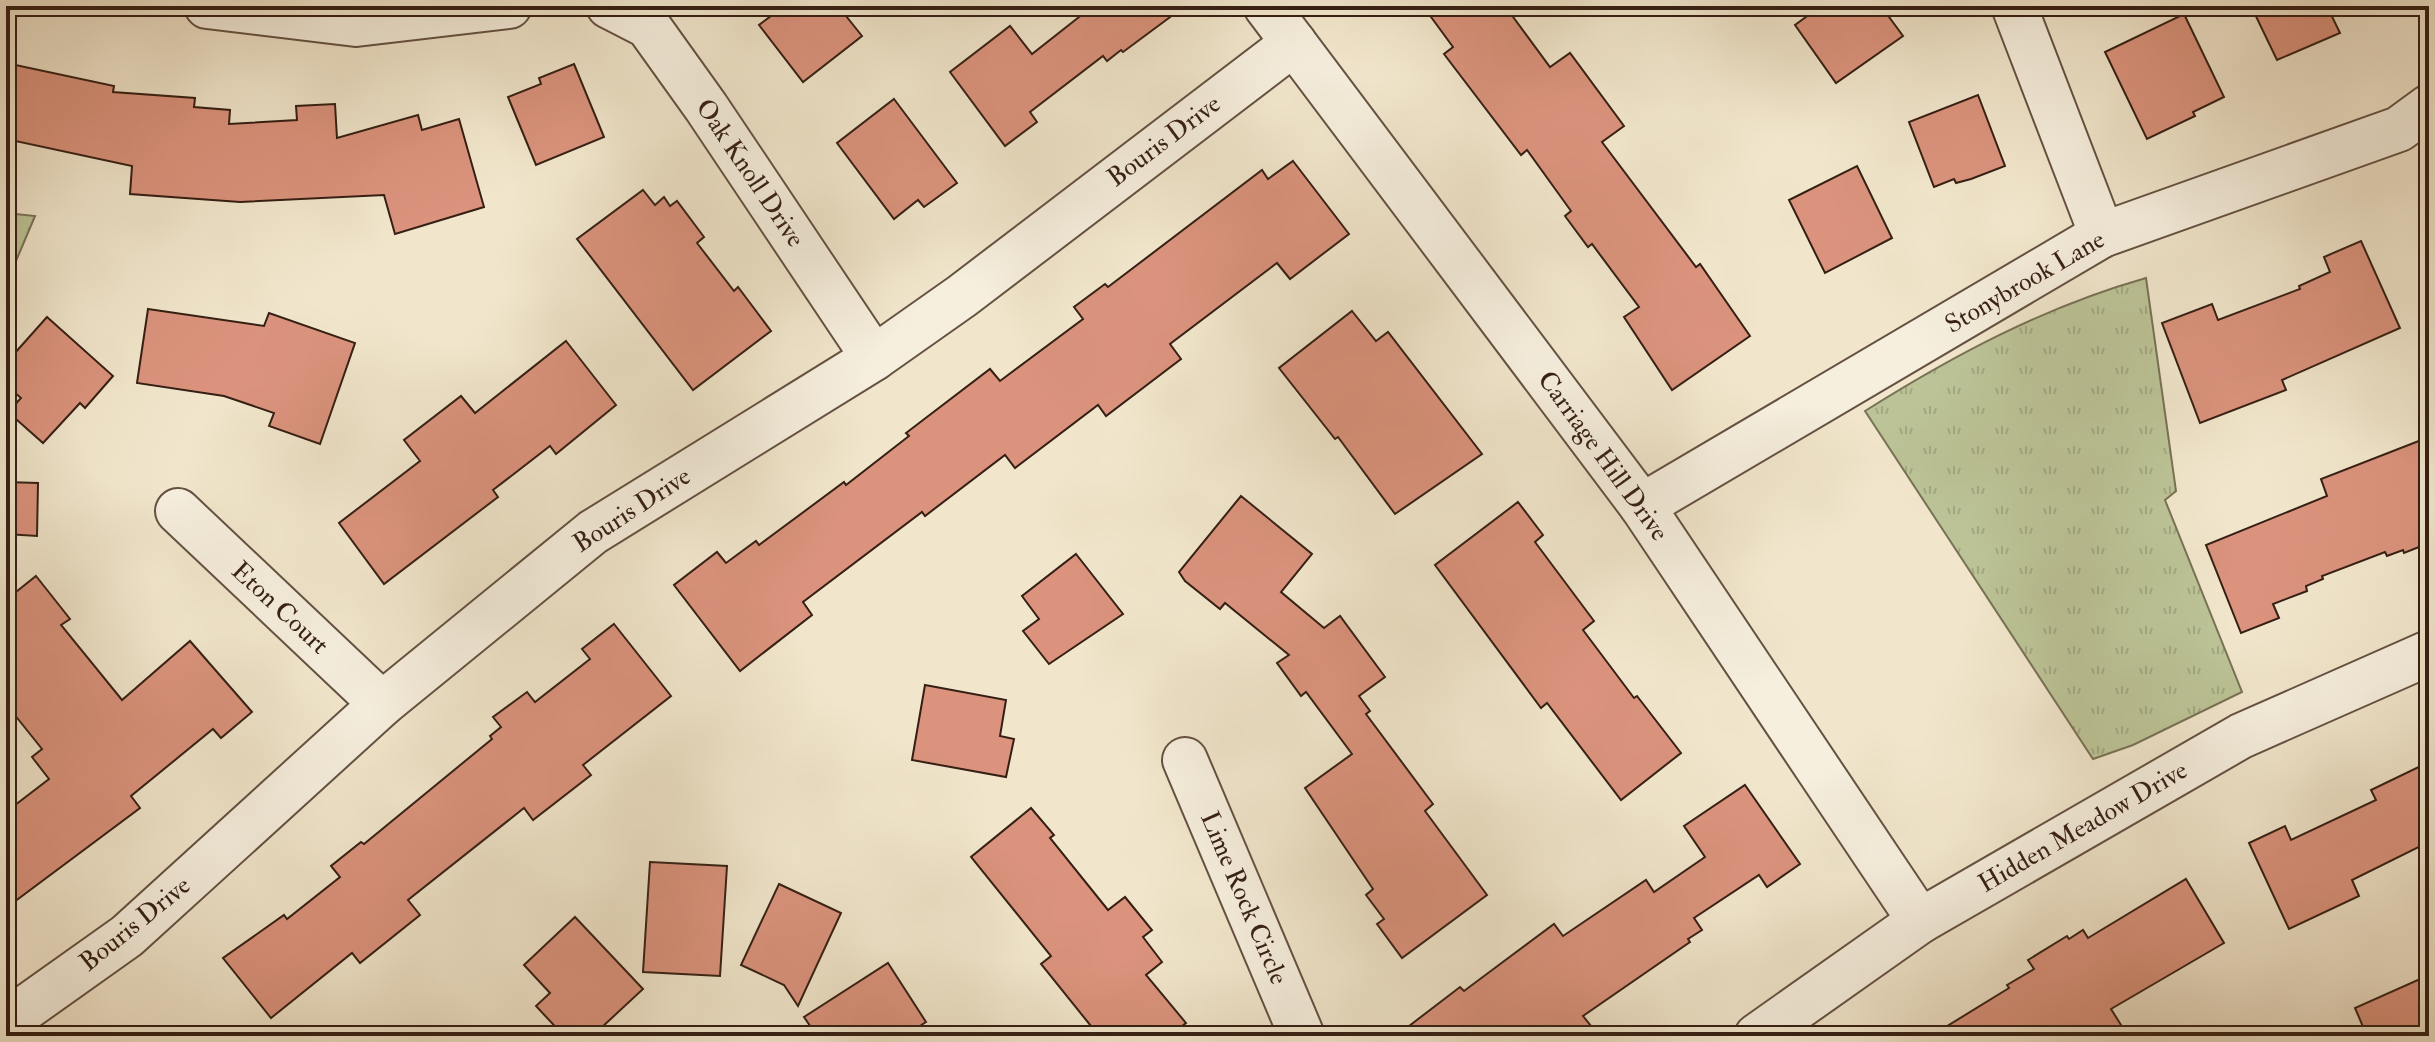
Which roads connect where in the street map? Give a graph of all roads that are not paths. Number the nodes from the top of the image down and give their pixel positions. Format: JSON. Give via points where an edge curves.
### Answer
{"nodes":[{"id":1,"x":207,"y":6,"type":"edge"},
{"id":2,"x":509,"y":6,"type":"edge"},
{"id":3,"x":609,"y":6,"type":"edge"},
{"id":4,"x":1266,"y":6,"type":"edge"},
{"id":5,"x":2014,"y":6,"type":"edge"},
{"id":6,"x":1294,"y":43,"type":"junction"},
{"id":7,"x":2429,"y":107,"type":"edge"},
{"id":8,"x":2102,"y":235,"type":"junction"},
{"id":9,"x":874,"y":358,"type":"junction"},
{"id":10,"x":1642,"y":506,"type":"junction"},
{"id":11,"x":178,"y":511,"type":"dead end"},
{"id":12,"x":2429,"y":653,"type":"edge"},
{"id":13,"x":382,"y":704,"type":"junction"},
{"id":14,"x":1185,"y":760,"type":"dead end"},
{"id":15,"x":1920,"y":921,"type":"junction"},
{"id":16,"x":6,"y":1022,"type":"edge"},
{"id":17,"x":1302,"y":1036,"type":"edge"},
{"id":18,"x":1757,"y":1036,"type":"edge"}],
"edges":[{"from":1,"to":2,"type":"street","via":[[356,24]]},
{"from":3,"to":9,"type":"street","name":"Oak Knoll Drive","via":[[648,26]]},
{"from":4,"to":6,"type":"street","name":"Carriage Hill Drive"},
{"from":5,"to":8,"type":"street"},
{"from":6,"to":9,"type":"street","name":"Bouris Drive"},
{"from":6,"to":10,"type":"street","name":"Carriage Hill Drive"},
{"from":7,"to":8,"type":"street","name":"Stonybrook Lane","via":[[2399,129]]},
{"from":8,"to":10,"type":"street","name":"Stonybrook Lane"},
{"from":9,"to":13,"type":"street","name":"Bouris Drive","via":[[593,532]]},
{"from":10,"to":15,"type":"street","name":"Carriage Hill Drive"},
{"from":11,"to":13,"type":"street","name":"Eton Court"},
{"from":12,"to":15,"type":"street","name":"Hidden Meadow Drive","via":[[2241,736]]},
{"from":13,"to":16,"type":"street","name":"Bouris Drive","via":[[127,936]]},
{"from":14,"to":17,"type":"street","name":"Lime Rock Circle"},
{"from":15,"to":18,"type":"street","name":"Hidden Meadow Drive"}]}
